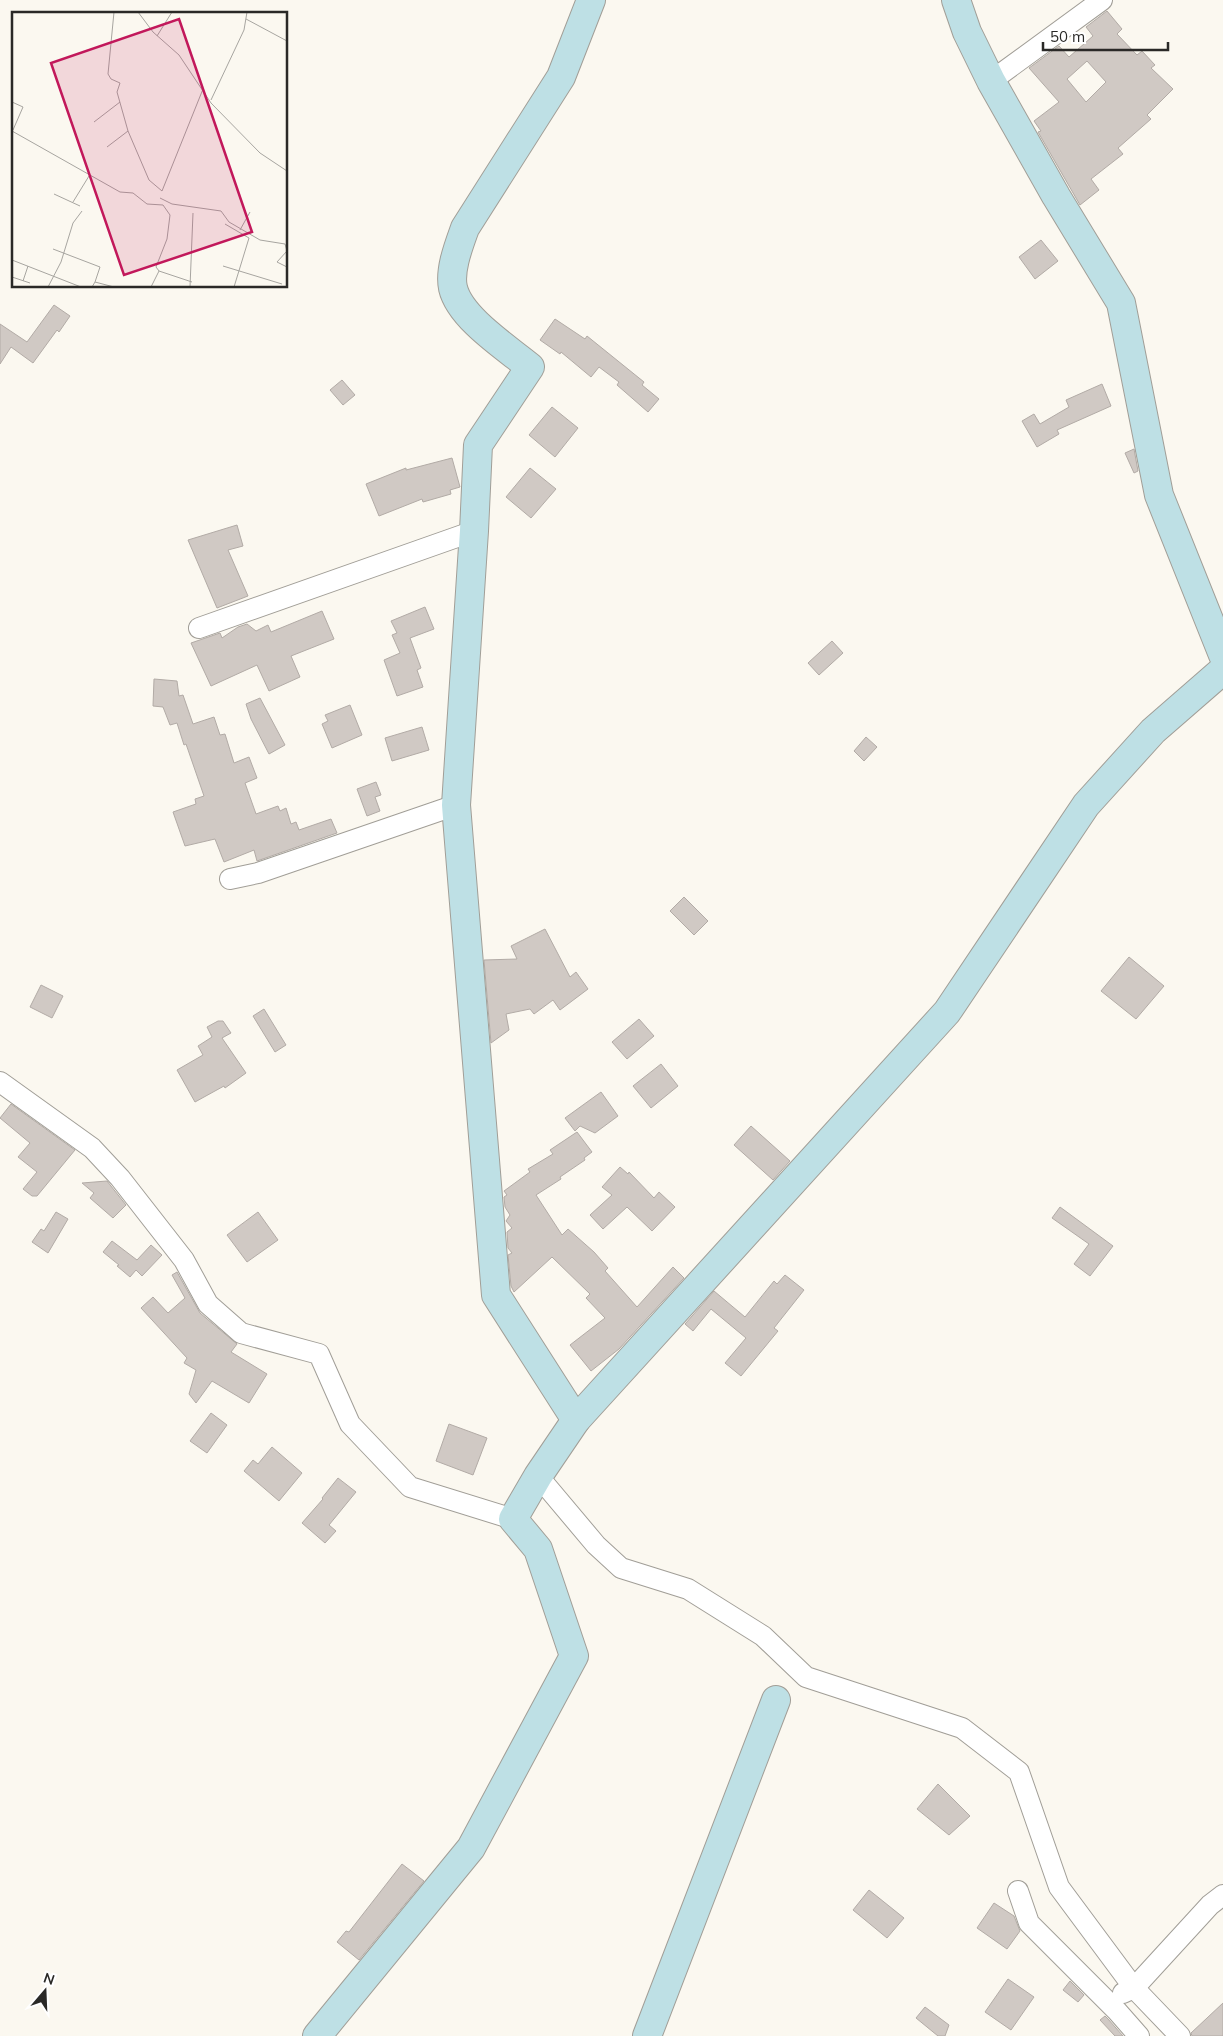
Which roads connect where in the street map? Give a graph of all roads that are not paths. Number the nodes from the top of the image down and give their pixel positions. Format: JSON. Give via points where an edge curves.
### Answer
{"nodes":[{"id":1,"x":591,"y":0,"type":"edge"},
{"id":2,"x":956,"y":0,"type":"edge"},
{"id":3,"x":1102,"y":0,"type":"edge"},
{"id":4,"x":992,"y":81,"type":"junction"},
{"id":5,"x":474,"y":531,"type":"junction"},
{"id":6,"x":199,"y":628,"type":"dead end"},
{"id":7,"x":1223,"y":655,"type":"edge"},
{"id":8,"x":1223,"y":670,"type":"edge"},
{"id":9,"x":456,"y":805,"type":"junction"},
{"id":10,"x":230,"y":879,"type":"dead end"},
{"id":11,"x":0,"y":1082,"type":"edge"},
{"id":12,"x":576,"y":1420,"type":"junction"},
{"id":13,"x":533,"y":1485,"type":"junction"},
{"id":14,"x":513,"y":1519,"type":"junction"},
{"id":15,"x":776,"y":1700,"type":"dead end"},
{"id":16,"x":1018,"y":1891,"type":"dead end"},
{"id":17,"x":1223,"y":1895,"type":"edge"},
{"id":18,"x":1134,"y":1988,"type":"junction"},
{"id":19,"x":1106,"y":2001,"type":"junction"},
{"id":20,"x":317,"y":2036,"type":"edge"},
{"id":21,"x":647,"y":2036,"type":"edge"},
{"id":22,"x":1139,"y":2036,"type":"edge"},
{"id":23,"x":1180,"y":2036,"type":"edge"}],
"edges":[{"from":1,"to":5,"type":"street","via":[[561,77],[465,228],[455,255],[453,288],[464,310],[530,367],[478,445]]},
{"from":2,"to":4,"type":"street","via":[[967,32]]},
{"from":3,"to":4,"type":"street"},
{"from":4,"to":7,"type":"street","via":[[1121,303],[1159,495]]},
{"from":5,"to":6,"type":"street"},
{"from":5,"to":9,"type":"street"},
{"from":8,"to":12,"type":"street","via":[[1153,731],[1086,805],[947,1012]]},
{"from":9,"to":10,"type":"street","via":[[258,874]]},
{"from":9,"to":12,"type":"street","via":[[496,1295]]},
{"from":11,"to":14,"type":"street","via":[[92,1148],[120,1178],[184,1260],[208,1304],[241,1333],[319,1354],[350,1424],[410,1487]]},
{"from":12,"to":13,"type":"street"},
{"from":13,"to":14,"type":"street"},
{"from":13,"to":18,"type":"street","via":[[621,1568],[688,1588],[763,1636],[806,1677],[962,1728],[1019,1772],[1059,1887]]},
{"from":14,"to":20,"type":"street","via":[[538,1549],[574,1656],[472,1848]]},
{"from":15,"to":21,"type":"street"},
{"from":16,"to":19,"type":"street","via":[[1028,1923]]},
{"from":17,"to":18,"type":"street"},
{"from":18,"to":19,"type":"street"},
{"from":18,"to":23,"type":"street"},
{"from":19,"to":22,"type":"street"}]}
